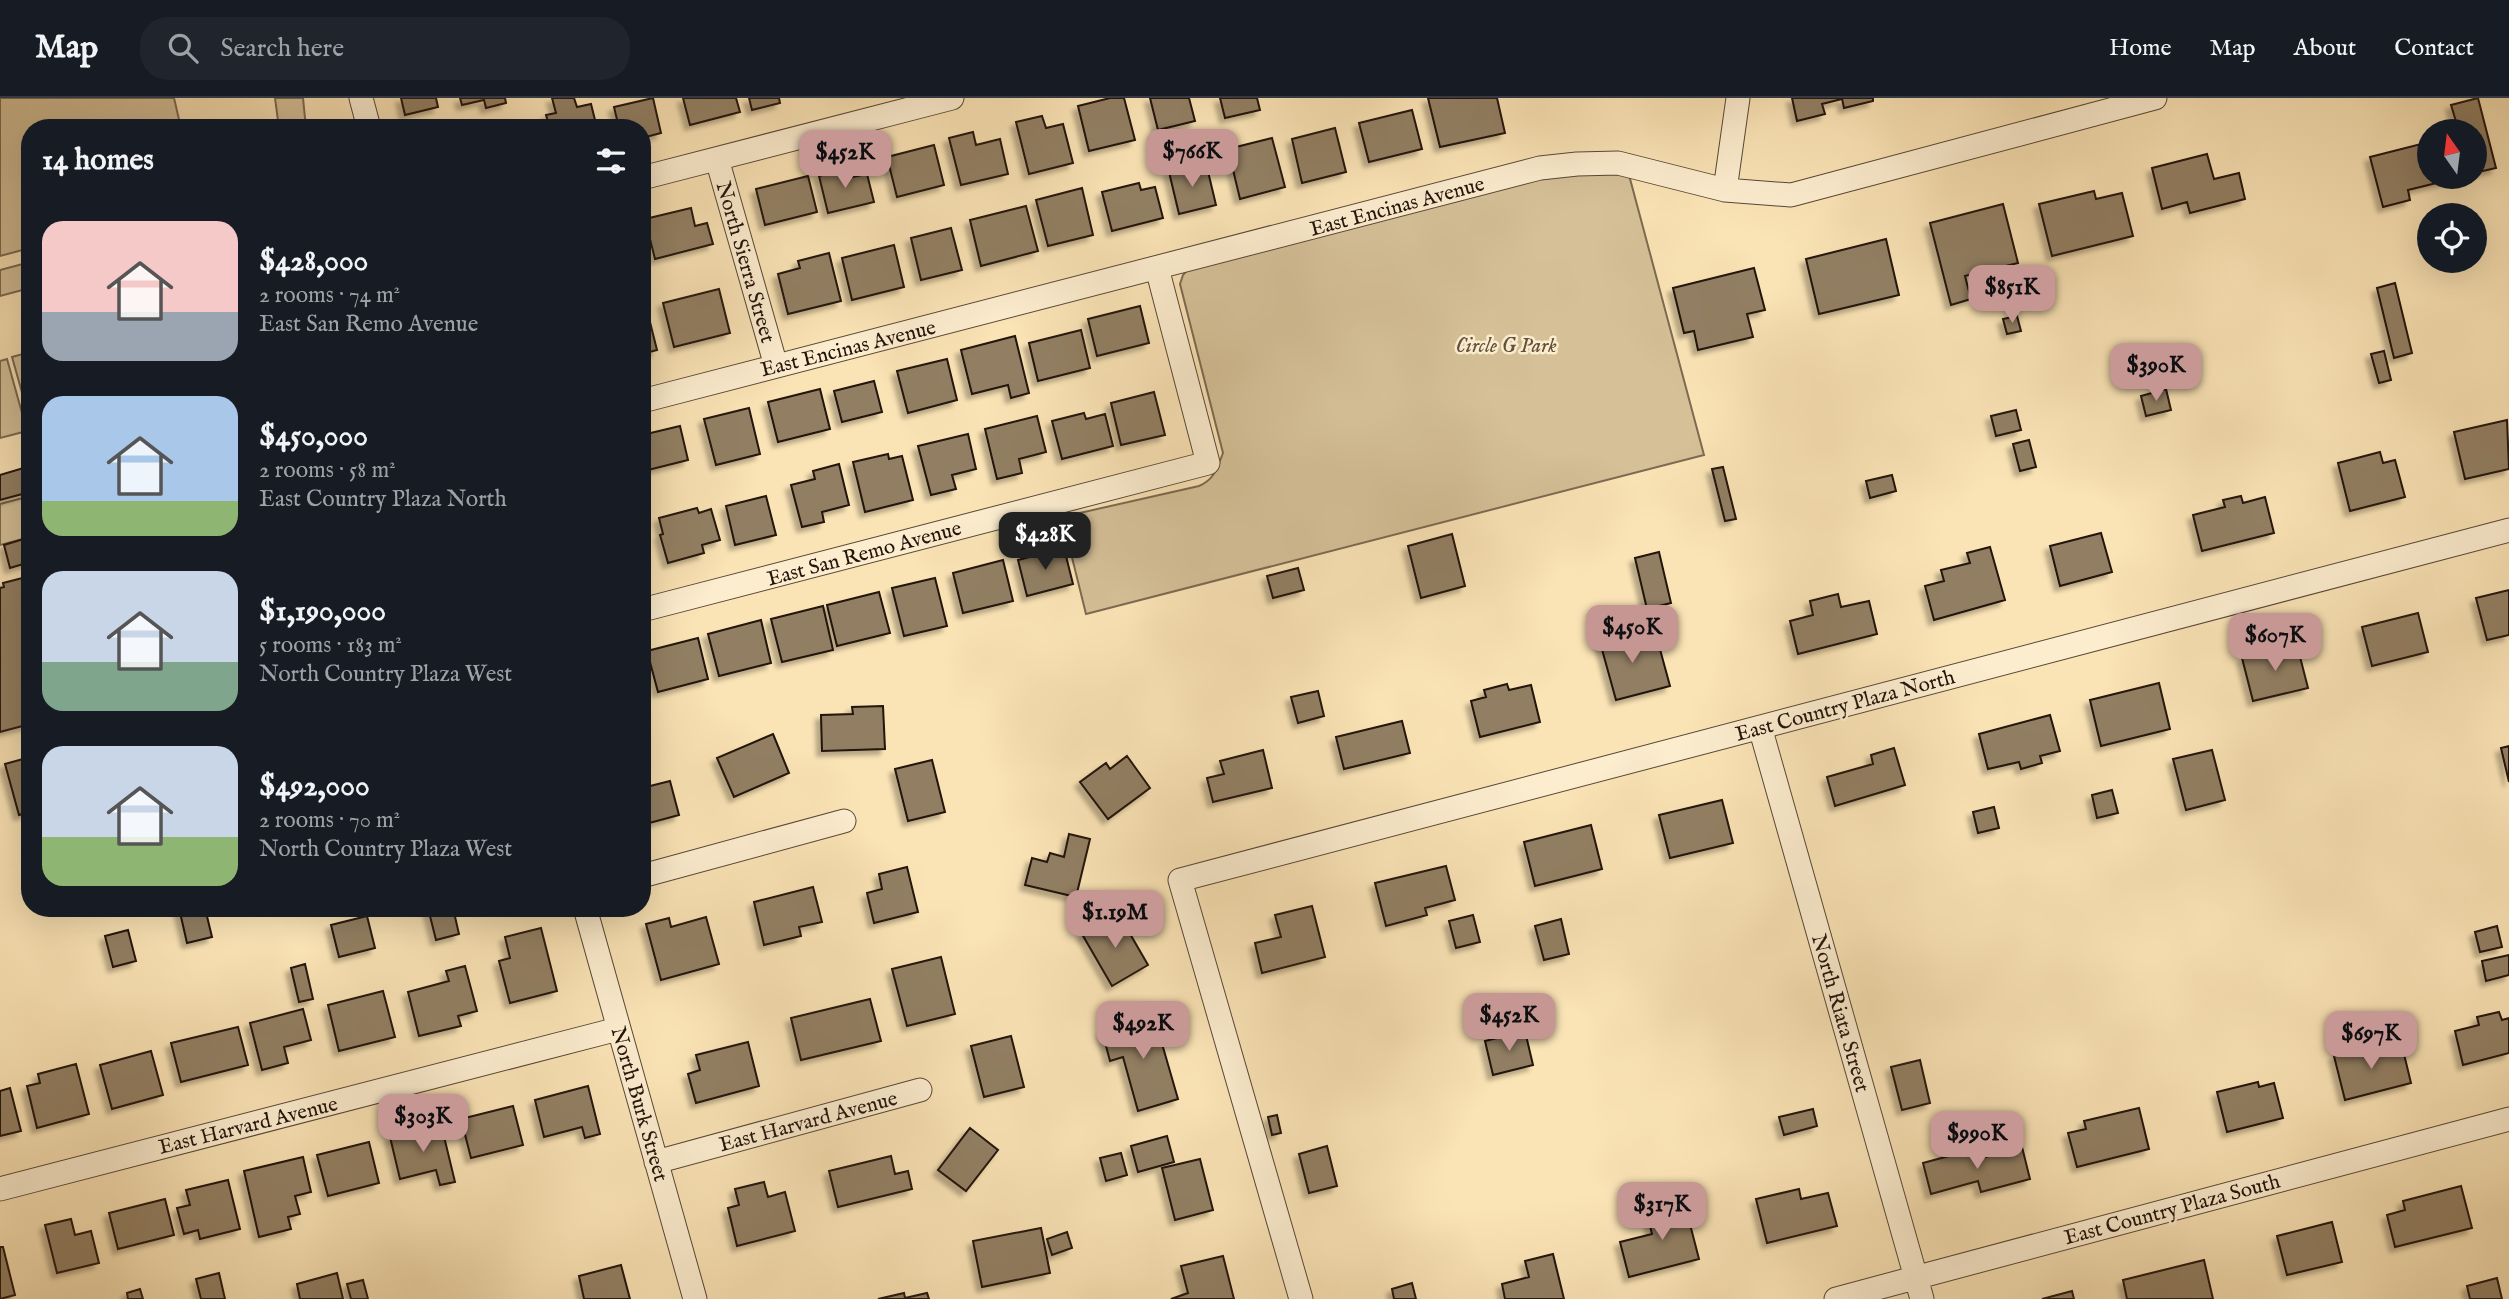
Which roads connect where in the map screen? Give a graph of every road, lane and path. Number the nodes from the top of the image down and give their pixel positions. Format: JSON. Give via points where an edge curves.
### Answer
{"nodes":[{"id":1,"x":361,"y":98,"type":"edge"},
{"id":2,"x":951,"y":98,"type":"edge"},
{"id":3,"x":1738,"y":98,"type":"edge"},
{"id":4,"x":2155,"y":98,"type":"edge"},
{"id":5,"x":367,"y":119,"type":"edge"},
{"id":6,"x":716,"y":159,"type":"junction"},
{"id":7,"x":651,"y":176,"type":"edge"},
{"id":8,"x":1725,"y":190,"type":"junction"},
{"id":9,"x":1157,"y":268,"type":"junction"},
{"id":10,"x":776,"y":366,"type":"junction"},
{"id":11,"x":651,"y":399,"type":"edge"},
{"id":12,"x":2509,"y":530,"type":"edge"},
{"id":13,"x":651,"y":608,"type":"edge"},
{"id":14,"x":1760,"y":727,"type":"junction"},
{"id":15,"x":844,"y":821,"type":"dead end"},
{"id":16,"x":651,"y":874,"type":"edge"},
{"id":17,"x":587,"y":917,"type":"edge"},
{"id":18,"x":618,"y":1029,"type":"junction"},
{"id":19,"x":920,"y":1090,"type":"dead end"},
{"id":20,"x":2509,"y":1119,"type":"edge"},
{"id":21,"x":656,"y":1162,"type":"junction"},
{"id":22,"x":0,"y":1189,"type":"edge"},
{"id":23,"x":1919,"y":1288,"type":"edge"},
{"id":24,"x":695,"y":1299,"type":"edge"},
{"id":25,"x":1301,"y":1299,"type":"edge"},
{"id":26,"x":1836,"y":1299,"type":"edge"}],
"edges":[{"from":1,"to":5,"type":"street"},
{"from":2,"to":6,"type":"street"},
{"from":3,"to":8,"type":"street"},
{"from":4,"to":8,"type":"street","name":"East Encinas Avenue","via":[[1791,195]]},
{"from":6,"to":7,"type":"street"},
{"from":6,"to":10,"type":"street","name":"North Sierra Street"},
{"from":8,"to":9,"type":"street","name":"East Encinas Avenue","via":[[1618,163],[1540,168]]},
{"from":9,"to":10,"type":"street","name":"East Encinas Avenue"},
{"from":9,"to":13,"type":"street","name":"East San Remo Avenue","via":[[1208,463]]},
{"from":10,"to":11,"type":"street","name":"East Encinas Avenue"},
{"from":12,"to":14,"type":"street","name":"East Country Plaza North"},
{"from":14,"to":23,"type":"street","name":"North Riata Street"},
{"from":14,"to":25,"type":"street","name":"East Country Plaza North","via":[[1181,880]]},
{"from":15,"to":16,"type":"street"},
{"from":17,"to":18,"type":"street","name":"North Burk Street"},
{"from":18,"to":21,"type":"street","name":"North Burk Street"},
{"from":18,"to":22,"type":"street","name":"East Harvard Avenue"},
{"from":19,"to":21,"type":"street","name":"East Harvard Avenue"},
{"from":20,"to":23,"type":"street","name":"East Country Plaza South"},
{"from":21,"to":24,"type":"street","name":"North Burk Street"},
{"from":23,"to":26,"type":"street","name":"East Country Plaza South"}]}
